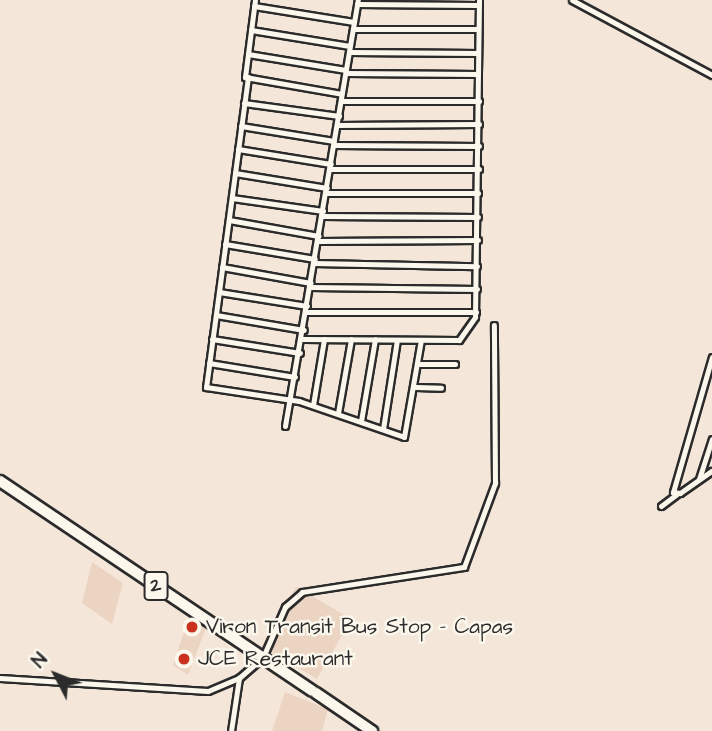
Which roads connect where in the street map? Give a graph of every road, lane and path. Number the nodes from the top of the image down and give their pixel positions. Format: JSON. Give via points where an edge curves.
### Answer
{"nodes":[{"id":1,"x":572,"y":0,"type":"edge"},
{"id":2,"x":358,"y":2,"type":"edge"},
{"id":3,"x":478,"y":2,"type":"edge"},
{"id":4,"x":255,"y":3,"type":"edge"},
{"id":5,"x":354,"y":25,"type":"junction"},
{"id":6,"x":478,"y":29,"type":"junction"},
{"id":7,"x":251,"y":30,"type":"junction"},
{"id":8,"x":350,"y":49,"type":"junction"},
{"id":9,"x":478,"y":53,"type":"junction"},
{"id":10,"x":248,"y":54,"type":"junction"},
{"id":11,"x":346,"y":71,"type":"junction"},
{"id":12,"x":478,"y":74,"type":"junction"},
{"id":13,"x":712,"y":75,"type":"edge"},
{"id":14,"x":248,"y":77,"type":"junction"},
{"id":15,"x":342,"y":94,"type":"junction"},
{"id":16,"x":479,"y":100,"type":"junction"},
{"id":17,"x":341,"y":101,"type":"junction"},
{"id":18,"x":244,"y":103,"type":"junction"},
{"id":19,"x":338,"y":116,"type":"junction"},
{"id":20,"x":479,"y":124,"type":"junction"},
{"id":21,"x":337,"y":125,"type":"junction"},
{"id":22,"x":241,"y":126,"type":"junction"},
{"id":23,"x":334,"y":143,"type":"junction"},
{"id":24,"x":479,"y":146,"type":"junction"},
{"id":25,"x":238,"y":149,"type":"junction"},
{"id":26,"x":330,"y":166,"type":"junction"},
{"id":27,"x":479,"y":169,"type":"junction"},
{"id":28,"x":235,"y":173,"type":"junction"},
{"id":29,"x":326,"y":191,"type":"junction"},
{"id":30,"x":478,"y":193,"type":"junction"},
{"id":31,"x":232,"y":198,"type":"junction"},
{"id":32,"x":322,"y":214,"type":"junction"},
{"id":33,"x":478,"y":217,"type":"junction"},
{"id":34,"x":229,"y":220,"type":"junction"},
{"id":35,"x":318,"y":238,"type":"junction"},
{"id":36,"x":478,"y":240,"type":"junction"},
{"id":37,"x":225,"y":244,"type":"junction"},
{"id":38,"x":314,"y":261,"type":"junction"},
{"id":39,"x":477,"y":265,"type":"junction"},
{"id":40,"x":222,"y":267,"type":"junction"},
{"id":41,"x":310,"y":285,"type":"junction"},
{"id":42,"x":477,"y":289,"type":"junction"},
{"id":43,"x":219,"y":292,"type":"junction"},
{"id":44,"x":307,"y":309,"type":"junction"},
{"id":45,"x":476,"y":312,"type":"junction"},
{"id":46,"x":216,"y":315,"type":"junction"},
{"id":47,"x":494,"y":324,"type":"dead end"},
{"id":48,"x":304,"y":330,"type":"junction"},
{"id":49,"x":212,"y":339,"type":"junction"},
{"id":50,"x":303,"y":339,"type":"junction"},
{"id":51,"x":324,"y":339,"type":"junction"},
{"id":52,"x":351,"y":339,"type":"junction"},
{"id":53,"x":375,"y":339,"type":"junction"},
{"id":54,"x":397,"y":340,"type":"junction"},
{"id":55,"x":421,"y":340,"type":"junction"},
{"id":56,"x":300,"y":353,"type":"junction"},
{"id":57,"x":712,"y":357,"type":"edge"},
{"id":58,"x":209,"y":363,"type":"junction"},
{"id":59,"x":419,"y":364,"type":"junction"},
{"id":60,"x":455,"y":364,"type":"dead end"},
{"id":61,"x":295,"y":377,"type":"junction"},
{"id":62,"x":416,"y":387,"type":"junction"},
{"id":63,"x":441,"y":388,"type":"dead end"},
{"id":64,"x":291,"y":399,"type":"junction"},
{"id":65,"x":313,"y":405,"type":"junction"},
{"id":66,"x":338,"y":413,"type":"junction"},
{"id":67,"x":361,"y":421,"type":"junction"},
{"id":68,"x":285,"y":426,"type":"dead end"},
{"id":69,"x":383,"y":429,"type":"junction"},
{"id":70,"x":712,"y":439,"type":"edge"},
{"id":71,"x":712,"y":471,"type":"edge"},
{"id":72,"x":699,"y":480,"type":"junction"},
{"id":73,"x":0,"y":481,"type":"edge"},
{"id":74,"x":677,"y":494,"type":"junction"},
{"id":75,"x":661,"y":506,"type":"dead end"},
{"id":76,"x":263,"y":657,"type":"junction"},
{"id":77,"x":0,"y":678,"type":"edge"},
{"id":78,"x":239,"y":678,"type":"junction"},
{"id":79,"x":365,"y":729,"type":"edge"},
{"id":80,"x":231,"y":731,"type":"edge"}],
"edges":[{"from":1,"to":13,"type":"street"},
{"from":2,"to":3,"type":"street"},
{"from":2,"to":5,"type":"street"},
{"from":3,"to":6,"type":"street"},
{"from":4,"to":5,"type":"street"},
{"from":4,"to":7,"type":"street"},
{"from":5,"to":6,"type":"street"},
{"from":5,"to":8,"type":"street"},
{"from":6,"to":9,"type":"street"},
{"from":7,"to":8,"type":"street"},
{"from":7,"to":10,"type":"street"},
{"from":8,"to":9,"type":"street"},
{"from":8,"to":11,"type":"street"},
{"from":9,"to":12,"type":"street"},
{"from":10,"to":11,"type":"street"},
{"from":10,"to":14,"type":"street"},
{"from":11,"to":12,"type":"street"},
{"from":11,"to":15,"type":"street"},
{"from":12,"to":16,"type":"street"},
{"from":14,"to":15,"type":"street"},
{"from":14,"to":18,"type":"street"},
{"from":15,"to":17,"type":"street"},
{"from":16,"to":17,"type":"street"},
{"from":16,"to":20,"type":"street"},
{"from":17,"to":19,"type":"street"},
{"from":18,"to":19,"type":"street"},
{"from":18,"to":22,"type":"street"},
{"from":19,"to":21,"type":"street"},
{"from":20,"to":21,"type":"street"},
{"from":20,"to":24,"type":"street"},
{"from":21,"to":23,"type":"street"},
{"from":22,"to":23,"type":"street"},
{"from":22,"to":25,"type":"street"},
{"from":23,"to":24,"type":"street"},
{"from":23,"to":26,"type":"street"},
{"from":24,"to":27,"type":"street"},
{"from":25,"to":26,"type":"street"},
{"from":25,"to":28,"type":"street"},
{"from":26,"to":27,"type":"street"},
{"from":26,"to":29,"type":"street"},
{"from":27,"to":30,"type":"street"},
{"from":28,"to":29,"type":"street"},
{"from":28,"to":31,"type":"street"},
{"from":29,"to":30,"type":"street"},
{"from":29,"to":32,"type":"street"},
{"from":30,"to":33,"type":"street"},
{"from":31,"to":32,"type":"street"},
{"from":31,"to":34,"type":"street"},
{"from":32,"to":33,"type":"street"},
{"from":32,"to":35,"type":"street"},
{"from":33,"to":36,"type":"street"},
{"from":34,"to":35,"type":"street"},
{"from":34,"to":37,"type":"street"},
{"from":35,"to":36,"type":"street"},
{"from":35,"to":38,"type":"street"},
{"from":36,"to":39,"type":"street"},
{"from":37,"to":38,"type":"street"},
{"from":37,"to":40,"type":"street"},
{"from":38,"to":39,"type":"street"},
{"from":38,"to":41,"type":"street"},
{"from":39,"to":42,"type":"street"},
{"from":40,"to":41,"type":"street"},
{"from":40,"to":43,"type":"street"},
{"from":41,"to":42,"type":"street"},
{"from":41,"to":44,"type":"street"},
{"from":42,"to":45,"type":"street"},
{"from":43,"to":44,"type":"street"},
{"from":43,"to":46,"type":"street"},
{"from":44,"to":45,"type":"street"},
{"from":44,"to":48,"type":"street"},
{"from":45,"to":55,"type":"street","via":[[459,340]]},
{"from":46,"to":48,"type":"street"},
{"from":46,"to":49,"type":"street"},
{"from":47,"to":76,"type":"street","via":[[495,483],[468,563],[457,570],[302,593],[285,607]]},
{"from":48,"to":50,"type":"street"},
{"from":49,"to":56,"type":"street"},
{"from":49,"to":58,"type":"street"},
{"from":50,"to":51,"type":"street"},
{"from":50,"to":56,"type":"street"},
{"from":51,"to":52,"type":"street"},
{"from":51,"to":65,"type":"street"},
{"from":52,"to":53,"type":"street"},
{"from":52,"to":66,"type":"street"},
{"from":53,"to":54,"type":"street"},
{"from":53,"to":67,"type":"street"},
{"from":54,"to":55,"type":"street"},
{"from":54,"to":69,"type":"street"},
{"from":55,"to":59,"type":"street"},
{"from":56,"to":61,"type":"street"},
{"from":57,"to":74,"type":"street","via":[[672,486]]},
{"from":58,"to":61,"type":"street"},
{"from":58,"to":64,"type":"street","via":[[206,387]]},
{"from":59,"to":60,"type":"street"},
{"from":59,"to":62,"type":"street"},
{"from":61,"to":64,"type":"street"},
{"from":62,"to":63,"type":"street"},
{"from":62,"to":69,"type":"street","via":[[406,435]]},
{"from":64,"to":65,"type":"street"},
{"from":64,"to":68,"type":"street"},
{"from":65,"to":66,"type":"street"},
{"from":66,"to":67,"type":"street"},
{"from":67,"to":69,"type":"street"},
{"from":70,"to":72,"type":"street"},
{"from":71,"to":72,"type":"street"},
{"from":72,"to":74,"type":"street"},
{"from":73,"to":76,"type":"highway","number":"2"},
{"from":74,"to":75,"type":"street"},
{"from":76,"to":78,"type":"street"},
{"from":76,"to":79,"type":"highway","number":"2"},
{"from":77,"to":78,"type":"street","via":[[195,693]]},
{"from":78,"to":80,"type":"street"}]}
